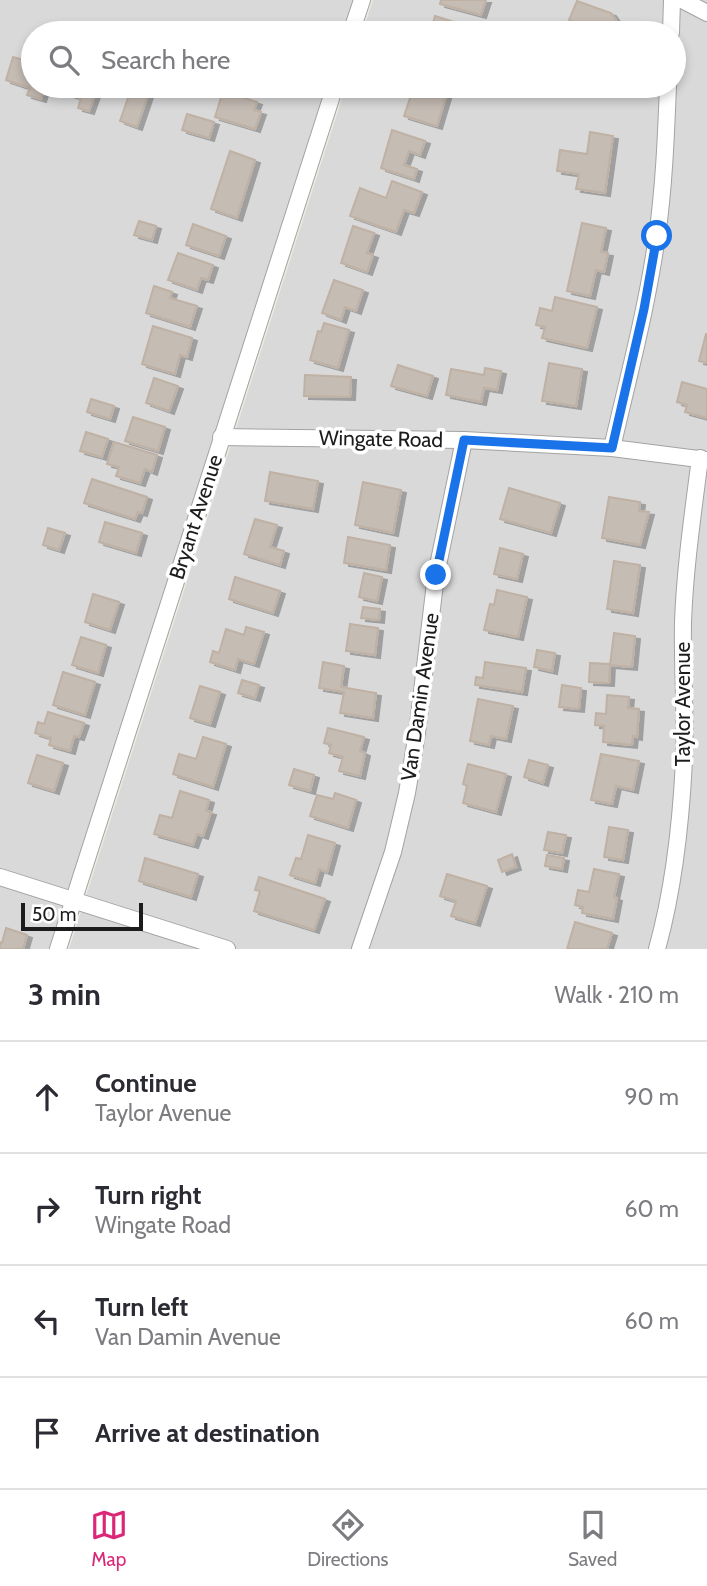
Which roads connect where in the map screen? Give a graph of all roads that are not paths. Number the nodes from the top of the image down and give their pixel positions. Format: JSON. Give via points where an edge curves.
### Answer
{"nodes":[{"id":1,"x":362,"y":0,"type":"edge"},
{"id":2,"x":673,"y":0,"type":"edge"},
{"id":3,"x":682,"y":0,"type":"edge"},
{"id":4,"x":707,"y":13,"type":"edge"},
{"id":5,"x":355,"y":21,"type":"edge"},
{"id":6,"x":672,"y":21,"type":"edge"},
{"id":7,"x":331,"y":98,"type":"edge"},
{"id":8,"x":667,"y":98,"type":"edge"},
{"id":9,"x":221,"y":437,"type":"junction"},
{"id":10,"x":464,"y":440,"type":"junction"},
{"id":11,"x":612,"y":448,"type":"junction"},
{"id":12,"x":704,"y":459,"type":"edge"},
{"id":13,"x":0,"y":877,"type":"edge"},
{"id":14,"x":73,"y":901,"type":"junction"},
{"id":15,"x":58,"y":949,"type":"edge"},
{"id":16,"x":227,"y":949,"type":"edge"},
{"id":17,"x":360,"y":949,"type":"edge"},
{"id":18,"x":657,"y":949,"type":"edge"}],
"edges":[{"from":1,"to":5,"type":"street"},
{"from":2,"to":6,"type":"street"},
{"from":3,"to":4,"type":"street"},
{"from":7,"to":9,"type":"street","name":"Bryant Avenue"},
{"from":8,"to":11,"type":"street","via":[[657,236]]},
{"from":9,"to":10,"type":"street","name":"Wingate Road"},
{"from":9,"to":14,"type":"street","name":"Bryant Avenue"},
{"from":10,"to":11,"type":"street","name":"Wingate Road"},
{"from":10,"to":17,"type":"street","name":"Van Damin Avenue","via":[[436,575],[407,793],[393,852]]},
{"from":11,"to":12,"type":"street","name":"Wingate Road"},
{"from":12,"to":18,"type":"street","name":"Taylor Avenue","via":[[687,556],[684,759],[678,828],[673,878]]},
{"from":13,"to":14,"type":"street"},
{"from":14,"to":15,"type":"street","name":"Bryant Avenue"},
{"from":14,"to":16,"type":"street"}]}
